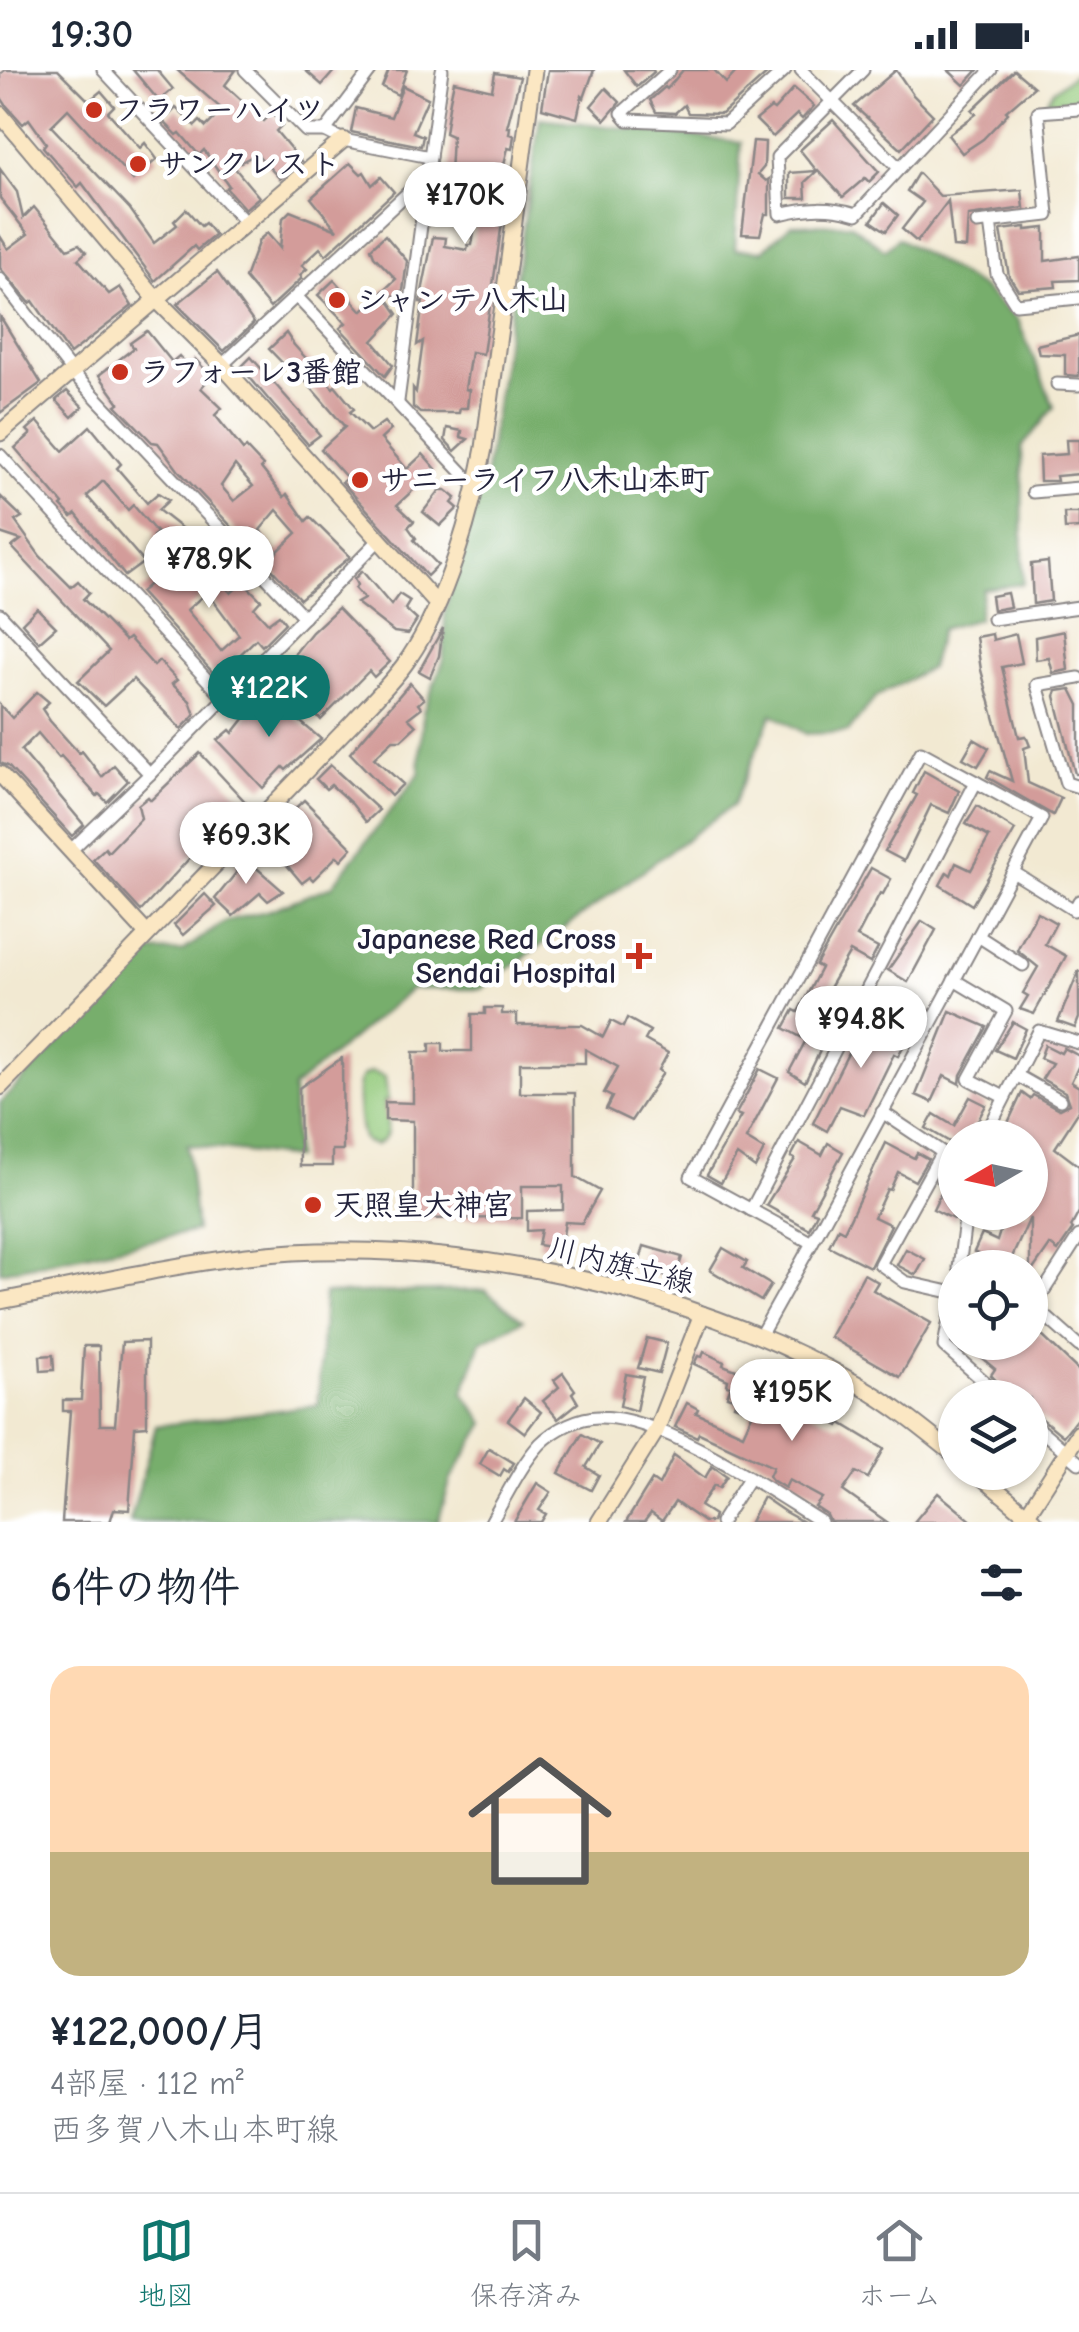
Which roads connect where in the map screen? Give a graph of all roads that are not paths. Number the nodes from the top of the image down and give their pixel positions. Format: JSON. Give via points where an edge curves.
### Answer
{"nodes":[{"id":1,"x":104,"y":70,"type":"edge"},
{"id":2,"x":245,"y":70,"type":"edge"},
{"id":3,"x":371,"y":70,"type":"edge"},
{"id":4,"x":442,"y":70,"type":"edge"},
{"id":5,"x":534,"y":70,"type":"edge"},
{"id":6,"x":670,"y":70,"type":"edge"},
{"id":7,"x":785,"y":70,"type":"edge"},
{"id":8,"x":800,"y":70,"type":"edge"},
{"id":9,"x":863,"y":70,"type":"edge"},
{"id":10,"x":991,"y":70,"type":"edge"},
{"id":11,"x":832,"y":100,"type":"junction"},
{"id":12,"x":1079,"y":109,"type":"edge"},
{"id":13,"x":0,"y":114,"type":"edge"},
{"id":14,"x":326,"y":132,"type":"junction"},
{"id":15,"x":343,"y":140,"type":"junction"},
{"id":16,"x":430,"y":156,"type":"junction"},
{"id":17,"x":899,"y":168,"type":"junction"},
{"id":18,"x":428,"y":174,"type":"junction"},
{"id":19,"x":246,"y":222,"type":"junction"},
{"id":20,"x":0,"y":279,"type":"edge"},
{"id":21,"x":297,"y":296,"type":"junction"},
{"id":22,"x":1079,"y":298,"type":"edge"},
{"id":23,"x":156,"y":299,"type":"junction"},
{"id":24,"x":222,"y":365,"type":"junction"},
{"id":25,"x":72,"y":372,"type":"junction"},
{"id":26,"x":1057,"y":384,"type":"dead end"},
{"id":27,"x":1079,"y":385,"type":"edge"},
{"id":28,"x":398,"y":401,"type":"junction"},
{"id":29,"x":0,"y":433,"type":"edge"},
{"id":30,"x":0,"y":455,"type":"edge"},
{"id":31,"x":476,"y":487,"type":"junction"},
{"id":32,"x":1079,"y":488,"type":"edge"},
{"id":33,"x":1033,"y":492,"type":"dead end"},
{"id":34,"x":380,"y":539,"type":"junction"},
{"id":35,"x":437,"y":604,"type":"junction"},
{"id":36,"x":1079,"y":607,"type":"edge"},
{"id":37,"x":0,"y":614,"type":"edge"},
{"id":38,"x":304,"y":617,"type":"junction"},
{"id":39,"x":994,"y":618,"type":"dead end"},
{"id":40,"x":1079,"y":678,"type":"edge"},
{"id":41,"x":223,"y":697,"type":"junction"},
{"id":42,"x":0,"y":774,"type":"edge"},
{"id":43,"x":150,"y":774,"type":"junction"},
{"id":44,"x":976,"y":782,"type":"junction"},
{"id":45,"x":1079,"y":787,"type":"edge"},
{"id":46,"x":70,"y":850,"type":"junction"},
{"id":47,"x":1013,"y":872,"type":"junction"},
{"id":48,"x":1079,"y":901,"type":"edge"},
{"id":49,"x":147,"y":934,"type":"junction"},
{"id":50,"x":978,"y":936,"type":"junction"},
{"id":51,"x":1023,"y":965,"type":"dead end"},
{"id":52,"x":954,"y":980,"type":"junction"},
{"id":53,"x":1079,"y":1044,"type":"edge"},
{"id":54,"x":1016,"y":1075,"type":"junction"},
{"id":55,"x":0,"y":1088,"type":"edge"},
{"id":56,"x":1004,"y":1097,"type":"junction"},
{"id":57,"x":1060,"y":1100,"type":"dead end"},
{"id":58,"x":882,"y":1112,"type":"junction"},
{"id":59,"x":992,"y":1120,"type":"edge"},
{"id":60,"x":751,"y":1210,"type":"junction"},
{"id":61,"x":1079,"y":1236,"type":"edge"},
{"id":62,"x":812,"y":1243,"type":"junction"},
{"id":63,"x":938,"y":1287,"type":"edge"},
{"id":64,"x":0,"y":1301,"type":"edge"},
{"id":65,"x":702,"y":1314,"type":"junction"},
{"id":66,"x":760,"y":1336,"type":"junction"},
{"id":67,"x":1079,"y":1346,"type":"edge"},
{"id":68,"x":960,"y":1360,"type":"edge"},
{"id":69,"x":983,"y":1380,"type":"edge"},
{"id":70,"x":656,"y":1431,"type":"junction"},
{"id":71,"x":1079,"y":1433,"type":"edge"},
{"id":72,"x":1048,"y":1436,"type":"edge"},
{"id":73,"x":938,"y":1441,"type":"edge"},
{"id":74,"x":1073,"y":1458,"type":"edge"},
{"id":75,"x":749,"y":1478,"type":"junction"},
{"id":76,"x":996,"y":1490,"type":"edge"},
{"id":77,"x":1028,"y":1520,"type":"edge"},
{"id":78,"x":491,"y":1522,"type":"edge"},
{"id":79,"x":598,"y":1522,"type":"edge"},
{"id":80,"x":721,"y":1522,"type":"edge"},
{"id":81,"x":820,"y":1522,"type":"edge"}],
"edges":[{"from":1,"to":19,"type":"street"},
{"from":2,"to":14,"type":"street","via":[[306,131]]},
{"from":3,"to":14,"type":"street"},
{"from":4,"to":16,"type":"street"},
{"from":5,"to":31,"type":"street"},
{"from":6,"to":7,"type":"street","via":[[622,113],[628,120],[726,124]]},
{"from":8,"to":11,"type":"street"},
{"from":9,"to":11,"type":"street"},
{"from":10,"to":17,"type":"street"},
{"from":11,"to":17,"type":"street"},
{"from":11,"to":17,"type":"street","via":[[777,157],[780,214],[810,206],[857,214]]},
{"from":12,"to":22,"type":"street","via":[[1038,112],[1048,215],[984,223],[996,274],[1016,304]]},
{"from":13,"to":23,"type":"street"},
{"from":14,"to":15,"type":"street"},
{"from":15,"to":16,"type":"street"},
{"from":15,"to":19,"type":"street"},
{"from":16,"to":18,"type":"street"},
{"from":18,"to":21,"type":"street"},
{"from":18,"to":28,"type":"street"},
{"from":19,"to":23,"type":"street"},
{"from":20,"to":25,"type":"street"},
{"from":21,"to":24,"type":"street"},
{"from":21,"to":28,"type":"street"},
{"from":23,"to":24,"type":"street"},
{"from":23,"to":25,"type":"street"},
{"from":24,"to":34,"type":"street"},
{"from":25,"to":29,"type":"street"},
{"from":25,"to":38,"type":"street"},
{"from":26,"to":27,"type":"street"},
{"from":28,"to":31,"type":"street"},
{"from":30,"to":41,"type":"street"},
{"from":31,"to":35,"type":"street"},
{"from":32,"to":33,"type":"street"},
{"from":34,"to":35,"type":"street"},
{"from":34,"to":38,"type":"street"},
{"from":35,"to":49,"type":"street","via":[[408,660],[380,693]]},
{"from":36,"to":39,"type":"street"},
{"from":37,"to":43,"type":"street"},
{"from":38,"to":41,"type":"street"},
{"from":40,"to":45,"type":"street","via":[[1036,685],[1066,783]]},
{"from":41,"to":43,"type":"street"},
{"from":42,"to":46,"type":"street"},
{"from":43,"to":46,"type":"street"},
{"from":44,"to":47,"type":"street","via":[[1042,818]]},
{"from":44,"to":60,"type":"street"},
{"from":44,"to":60,"type":"street","via":[[922,752],[691,1176]]},
{"from":46,"to":49,"type":"street"},
{"from":47,"to":48,"type":"street","via":[[1074,910]]},
{"from":47,"to":50,"type":"street"},
{"from":49,"to":55,"type":"street"},
{"from":50,"to":51,"type":"street"},
{"from":50,"to":52,"type":"street"},
{"from":52,"to":56,"type":"street","via":[[1006,1011],[970,1078]]},
{"from":52,"to":58,"type":"street"},
{"from":53,"to":54,"type":"street","via":[[1039,1031]]},
{"from":54,"to":56,"type":"street"},
{"from":54,"to":57,"type":"street"},
{"from":56,"to":59,"type":"street"},
{"from":58,"to":62,"type":"street"},
{"from":58,"to":63,"type":"street","via":[[942,1152],[880,1264],[906,1282]]},
{"from":60,"to":62,"type":"street"},
{"from":61,"to":67,"type":"street","via":[[1034,1306]]},
{"from":62,"to":66,"type":"street"},
{"from":64,"to":65,"type":"street","name":"川内旗立線","via":[[247,1256],[368,1253],[579,1278]]},
{"from":65,"to":66,"type":"street","name":"川内旗立線"},
{"from":65,"to":70,"type":"street"},
{"from":66,"to":73,"type":"street","name":"川内旗立線","via":[[856,1384]]},
{"from":68,"to":69,"type":"street"},
{"from":70,"to":75,"type":"street"},
{"from":70,"to":78,"type":"street","via":[[600,1417],[560,1429],[534,1452]]},
{"from":70,"to":79,"type":"street"},
{"from":71,"to":74,"type":"street"},
{"from":72,"to":74,"type":"street"},
{"from":74,"to":77,"type":"street"},
{"from":75,"to":80,"type":"street"},
{"from":75,"to":81,"type":"street"},
{"from":76,"to":77,"type":"street"}]}
